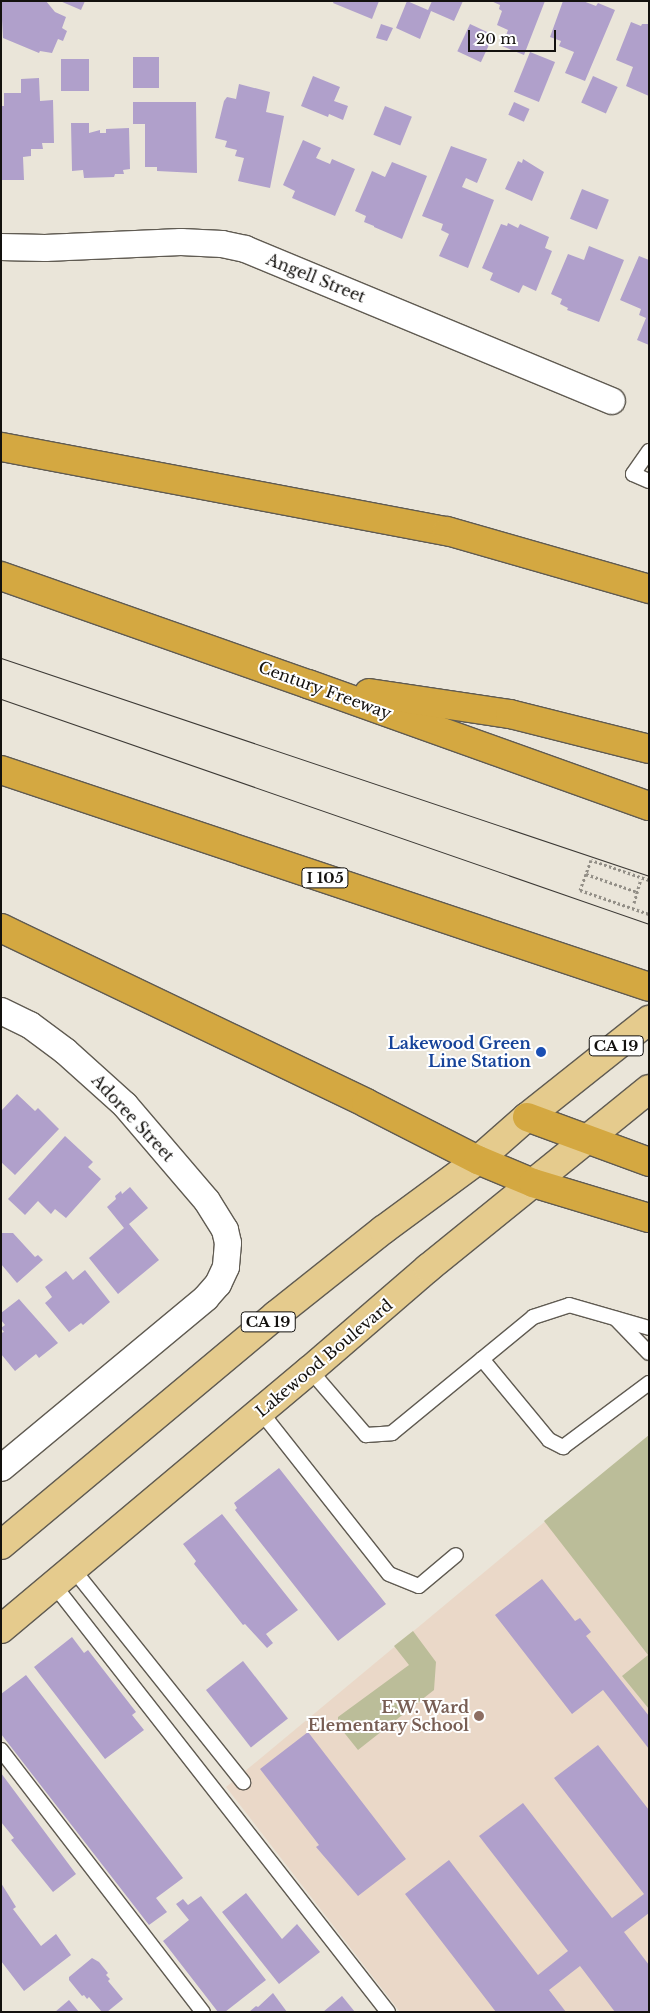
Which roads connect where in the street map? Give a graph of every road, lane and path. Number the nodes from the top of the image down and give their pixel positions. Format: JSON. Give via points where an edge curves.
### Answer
{"nodes":[{"id":1,"x":1,"y":247,"type":"edge"},
{"id":2,"x":612,"y":401,"type":"dead end"},
{"id":3,"x":1,"y":446,"type":"edge"},
{"id":4,"x":649,"y":451,"type":"edge"},
{"id":5,"x":649,"y":481,"type":"edge"},
{"id":6,"x":1,"y":576,"type":"edge"},
{"id":7,"x":649,"y":589,"type":"edge"},
{"id":8,"x":308,"y":684,"type":"junction"},
{"id":9,"x":649,"y":749,"type":"edge"},
{"id":10,"x":1,"y":770,"type":"edge"},
{"id":11,"x":649,"y":806,"type":"edge"},
{"id":12,"x":586,"y":874,"type":"junction"},
{"id":13,"x":641,"y":879,"type":"dead end"},
{"id":14,"x":649,"y":880,"type":"edge"},
{"id":15,"x":637,"y":892,"type":"junction"},
{"id":16,"x":634,"y":903,"type":"dead end"},
{"id":17,"x":649,"y":914,"type":"edge"},
{"id":18,"x":1,"y":928,"type":"edge"},
{"id":19,"x":649,"y":987,"type":"edge"},
{"id":20,"x":1,"y":1011,"type":"edge"},
{"id":21,"x":649,"y":1020,"type":"edge"},
{"id":22,"x":649,"y":1089,"type":"edge"},
{"id":23,"x":527,"y":1117,"type":"junction"},
{"id":24,"x":586,"y":1140,"type":"junction"},
{"id":25,"x":478,"y":1160,"type":"junction"},
{"id":26,"x":649,"y":1162,"type":"edge"},
{"id":27,"x":533,"y":1183,"type":"junction"},
{"id":28,"x":649,"y":1218,"type":"edge"},
{"id":29,"x":616,"y":1319,"type":"junction"},
{"id":30,"x":649,"y":1328,"type":"edge"},
{"id":31,"x":649,"y":1353,"type":"edge"},
{"id":32,"x":482,"y":1359,"type":"junction"},
{"id":33,"x":310,"y":1370,"type":"junction"},
{"id":34,"x":649,"y":1383,"type":"edge"},
{"id":35,"x":260,"y":1412,"type":"junction"},
{"id":36,"x":1,"y":1468,"type":"edge"},
{"id":37,"x":1,"y":1545,"type":"edge"},
{"id":38,"x":456,"y":1555,"type":"dead end"},
{"id":39,"x":63,"y":1577,"type":"junction"},
{"id":40,"x":1,"y":1629,"type":"edge"},
{"id":41,"x":1,"y":1750,"type":"edge"},
{"id":42,"x":243,"y":1782,"type":"dead end"},
{"id":43,"x":203,"y":2012,"type":"edge"},
{"id":44,"x":388,"y":2012,"type":"edge"}],
"edges":[{"from":1,"to":2,"type":"street","name":"Angell Street","via":[[181,242],[245,249]]},
{"from":3,"to":7,"type":"highway","via":[[447,531]]},
{"from":4,"to":5,"type":"lane","via":[[633,474]]},
{"from":6,"to":8,"type":"highway","name":"Century Freeway"},
{"from":8,"to":9,"type":"highway","via":[[510,714]]},
{"from":8,"to":11,"type":"highway","name":"Century Freeway"},
{"from":10,"to":19,"type":"highway","number":"I 105"},
{"from":12,"to":14,"type":"path","via":[[591,860]]},
{"from":12,"to":15,"type":"path"},
{"from":12,"to":17,"type":"path","via":[[580,890]]},
{"from":13,"to":15,"type":"path"},
{"from":15,"to":16,"type":"path"},
{"from":18,"to":25,"type":"highway"},
{"from":20,"to":36,"type":"street","name":"Adoree Street","via":[[30,1025],[65,1051],[125,1105],[218,1216],[225,1230],[228,1255],[218,1284],[206,1298]]},
{"from":21,"to":23,"type":"main road","number":"CA 19"},
{"from":22,"to":24,"type":"main road","name":"Lakewood Boulevard"},
{"from":23,"to":24,"type":"highway"},
{"from":23,"to":25,"type":"main road","number":"CA 19"},
{"from":24,"to":26,"type":"highway"},
{"from":24,"to":27,"type":"main road","name":"Lakewood Boulevard"},
{"from":25,"to":27,"type":"highway"},
{"from":25,"to":37,"type":"main road","number":"CA 19","via":[[383,1230],[276,1316]]},
{"from":27,"to":28,"type":"highway"},
{"from":27,"to":33,"type":"main road","name":"Lakewood Boulevard"},
{"from":29,"to":30,"type":"lane"},
{"from":29,"to":31,"type":"lane"},
{"from":29,"to":32,"type":"lane","via":[[569,1304],[533,1318]]},
{"from":32,"to":33,"type":"lane","via":[[392,1433],[366,1435]]},
{"from":32,"to":34,"type":"lane","via":[[549,1440],[563,1447]]},
{"from":33,"to":35,"type":"main road","name":"Lakewood Boulevard"},
{"from":35,"to":38,"type":"lane","via":[[389,1574],[419,1586]]},
{"from":35,"to":39,"type":"main road","name":"Lakewood Boulevard"},
{"from":39,"to":40,"type":"main road","name":"Lakewood Boulevard"},
{"from":39,"to":42,"type":"lane"},
{"from":39,"to":44,"type":"lane"},
{"from":41,"to":43,"type":"lane"}]}
